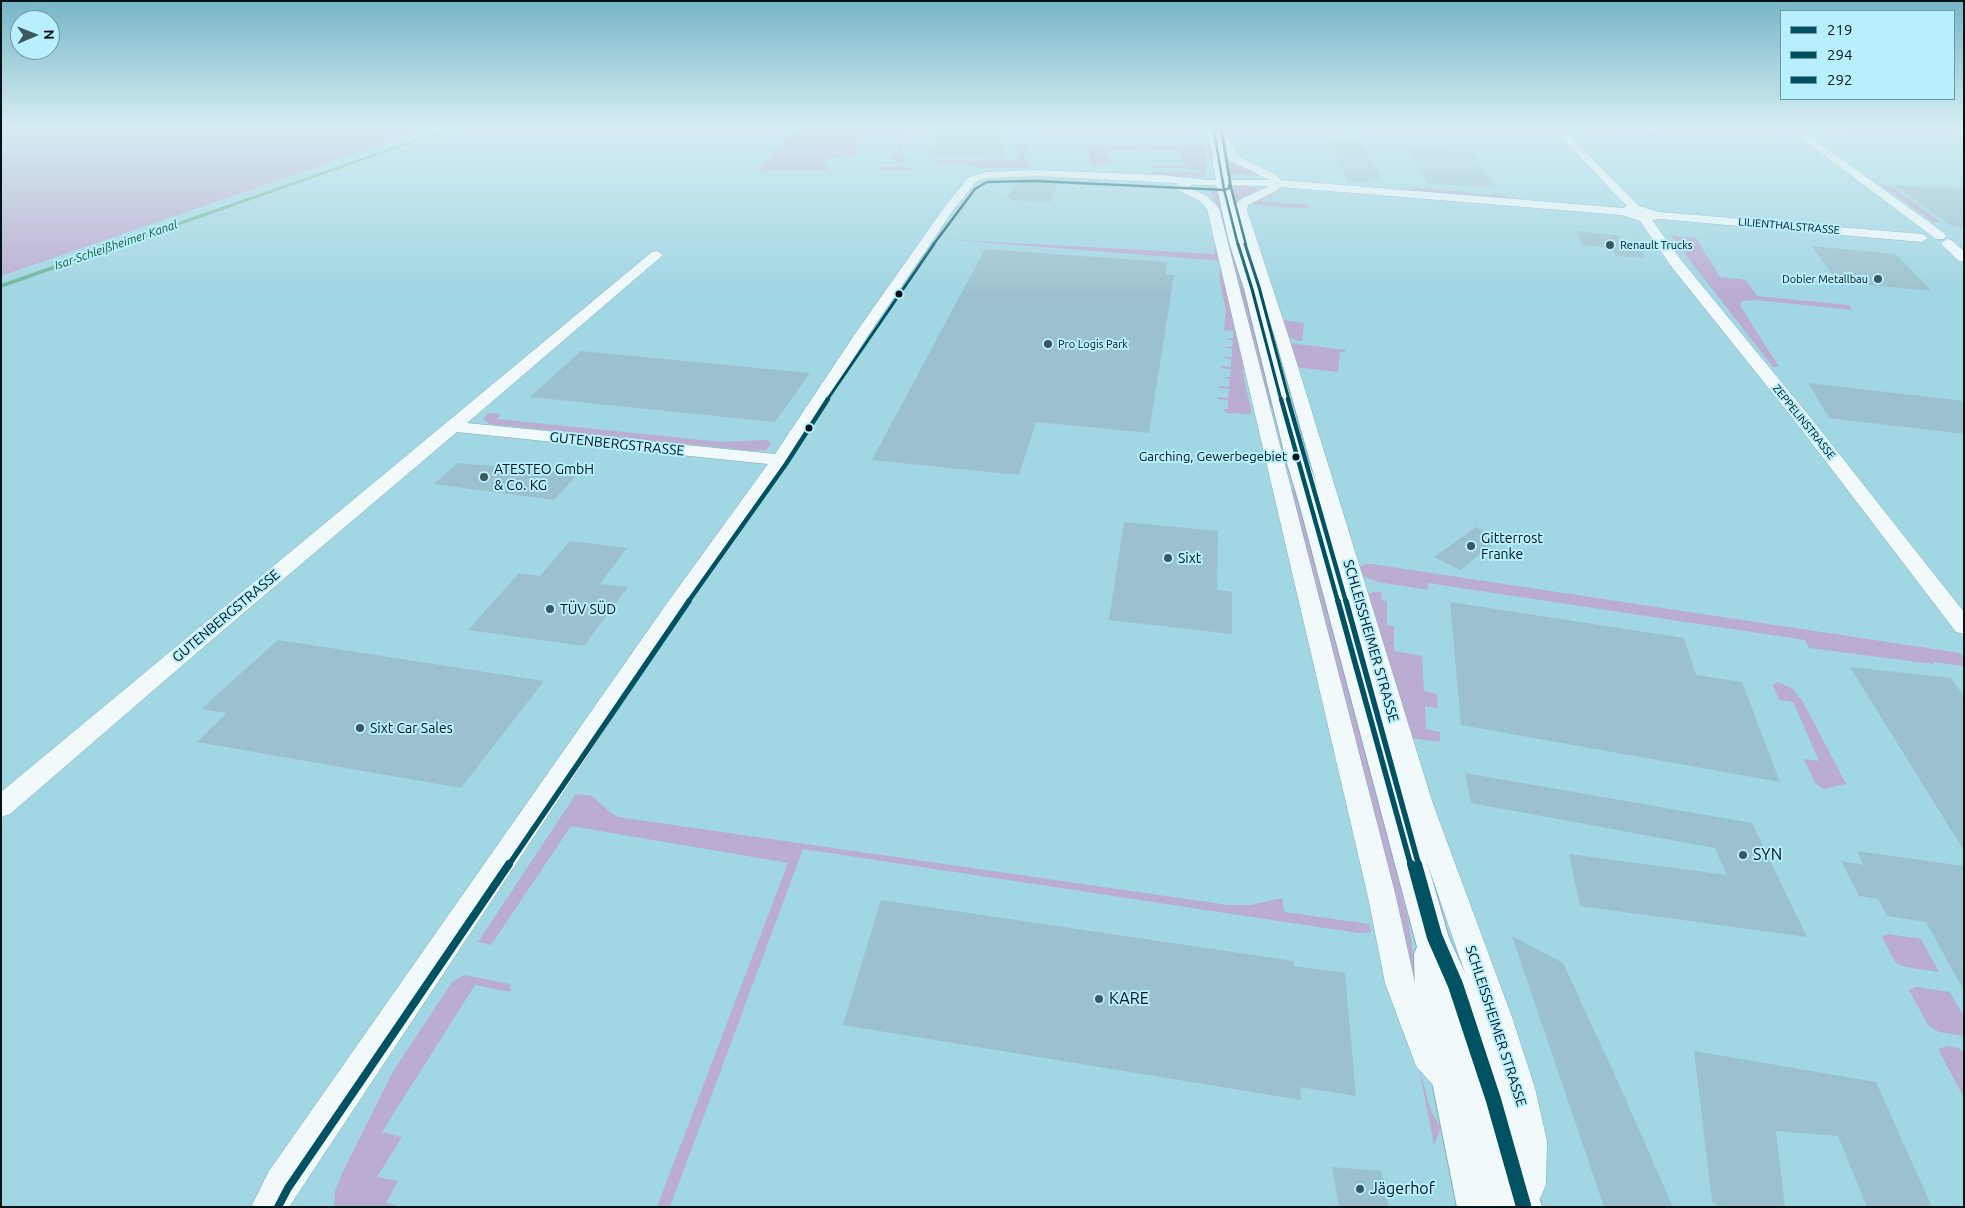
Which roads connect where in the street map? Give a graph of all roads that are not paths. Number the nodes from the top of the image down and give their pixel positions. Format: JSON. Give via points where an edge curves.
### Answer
{"nodes":[{"id":1,"x":970,"y":182,"type":"edge"},
{"id":2,"x":1159,"y":182,"type":"edge"},
{"id":3,"x":1198,"y":182,"type":"edge"},
{"id":4,"x":1198,"y":182,"type":"edge"},
{"id":5,"x":1224,"y":182,"type":"edge"},
{"id":6,"x":1265,"y":182,"type":"edge"},
{"id":7,"x":1610,"y":182,"type":"edge"},
{"id":8,"x":1866,"y":182,"type":"edge"},
{"id":9,"x":1276,"y":183,"type":"junction"},
{"id":10,"x":1181,"y":184,"type":"junction"},
{"id":11,"x":1640,"y":213,"type":"junction"},
{"id":12,"x":1944,"y":240,"type":"junction"},
{"id":13,"x":657,"y":255,"type":"dead end"},
{"id":14,"x":1964,"y":258,"type":"edge"},
{"id":15,"x":453,"y":428,"type":"junction"},
{"id":16,"x":780,"y":460,"type":"junction"},
{"id":17,"x":1964,"y":626,"type":"edge"},
{"id":18,"x":1,"y":807,"type":"edge"},
{"id":19,"x":1431,"y":938,"type":"junction"},
{"id":20,"x":1452,"y":1081,"type":"junction"},
{"id":21,"x":1505,"y":1203,"type":"edge"},
{"id":22,"x":269,"y":1207,"type":"edge"}],
"edges":[{"from":1,"to":16,"type":"street","via":[[862,334]]},
{"from":2,"to":10,"type":"street"},
{"from":3,"to":10,"type":"street"},
{"from":4,"to":10,"type":"street"},
{"from":5,"to":19,"type":"main road","name":"SCHLEISSHEIMER STRASSE","via":[[1297,460]]},
{"from":6,"to":9,"type":"street","name":"LILIENTHALSTRASSE"},
{"from":7,"to":11,"type":"street","name":"ZEPPELINSTRASSE"},
{"from":8,"to":12,"type":"street"},
{"from":9,"to":11,"type":"street","name":"LILIENTHALSTRASSE"},
{"from":9,"to":21,"type":"street","name":"SCHLEISSHEIMER STRASSE","via":[[1274,188],[1245,201],[1241,210],[1420,804],[1518,1088],[1530,1141],[1528,1184]]},
{"from":10,"to":20,"type":"street","via":[[1213,208],[1382,897],[1400,983],[1427,1056]]},
{"from":11,"to":12,"type":"street","name":"LILIENTHALSTRASSE","via":[[1922,238],[1927,235]]},
{"from":11,"to":17,"type":"street","name":"ZEPPELINSTRASSE","via":[[1676,263]]},
{"from":12,"to":14,"type":"street"},
{"from":13,"to":15,"type":"street","name":"GUTENBERGSTRASSE"},
{"from":15,"to":16,"type":"street","name":"GUTENBERGSTRASSE"},
{"from":15,"to":18,"type":"street","name":"GUTENBERGSTRASSE"},
{"from":16,"to":22,"type":"street","via":[[667,620]]},
{"from":19,"to":20,"type":"main road","name":"SCHLEISSHEIMER STRASSE","via":[[1434,996]]},
{"from":19,"to":21,"type":"main road","name":"SCHLEISSHEIMER STRASSE","via":[[1452,986],[1490,1102]]},
{"from":20,"to":21,"type":"main road","name":"SCHLEISSHEIMER STRASSE"}]}
